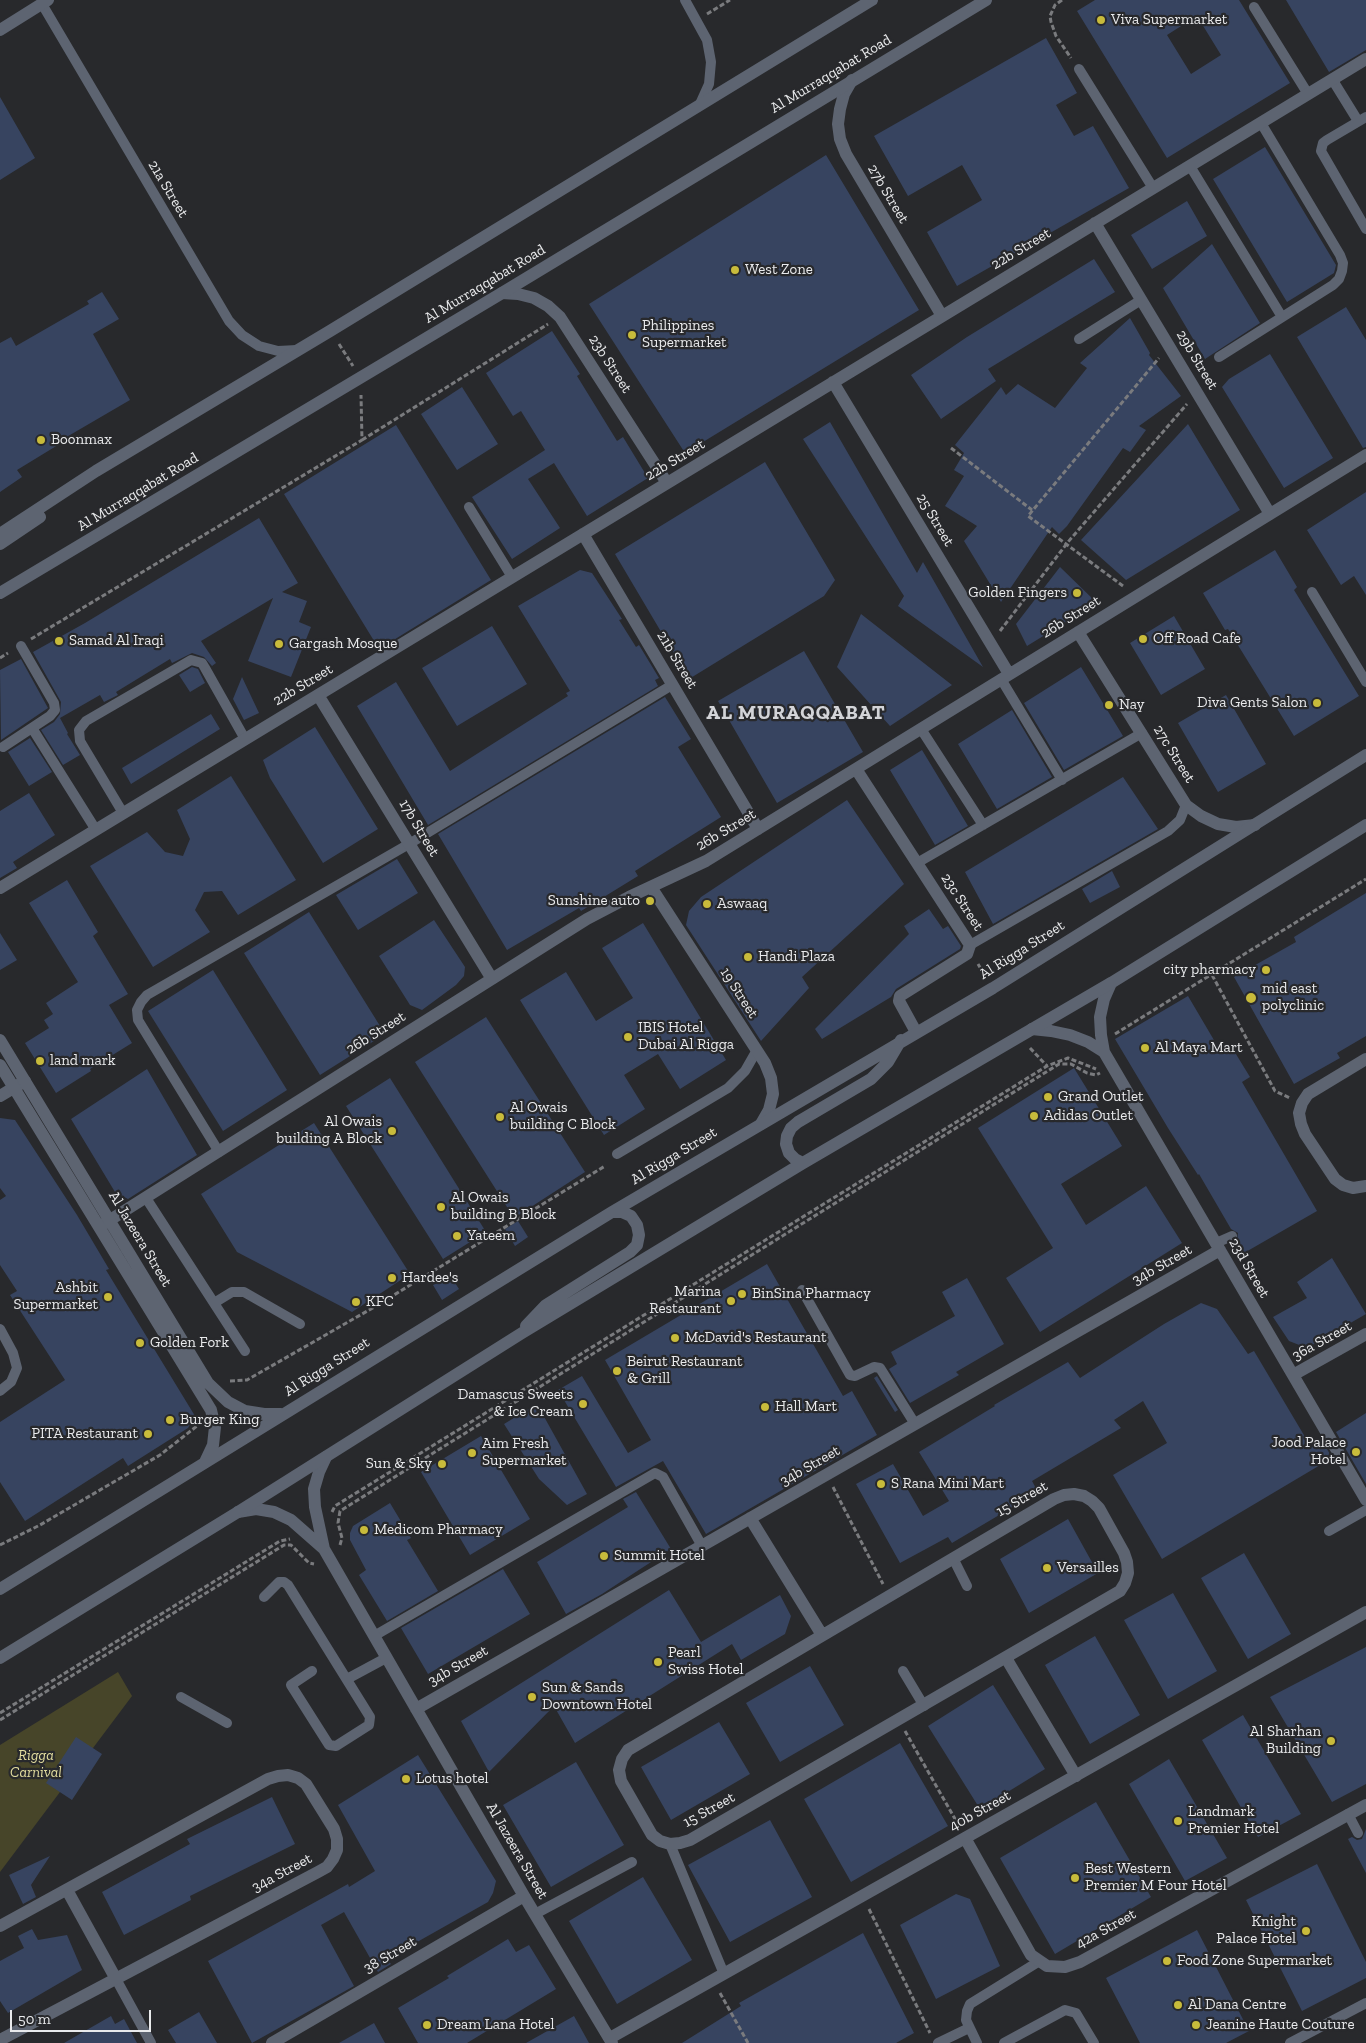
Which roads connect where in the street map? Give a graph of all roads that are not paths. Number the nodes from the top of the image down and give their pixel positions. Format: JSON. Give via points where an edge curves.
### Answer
{"nodes":[{"id":1,"x":685,"y":0,"type":"edge"},
{"id":2,"x":872,"y":0,"type":"edge"},
{"id":3,"x":986,"y":0,"type":"edge"},
{"id":4,"x":45,"y":2,"type":"edge"},
{"id":5,"x":1254,"y":7,"type":"dead end"},
{"id":6,"x":0,"y":30,"type":"edge"},
{"id":7,"x":1366,"y":59,"type":"edge"},
{"id":8,"x":1079,"y":69,"type":"road end"},
{"id":9,"x":1332,"y":79,"type":"junction"},
{"id":10,"x":852,"y":80,"type":"junction"},
{"id":11,"x":1308,"y":94,"type":"junction"},
{"id":12,"x":700,"y":104,"type":"junction"},
{"id":13,"x":1362,"y":119,"type":"edge"},
{"id":14,"x":1261,"y":123,"type":"junction"},
{"id":15,"x":1190,"y":166,"type":"junction"},
{"id":16,"x":1153,"y":188,"type":"junction"},
{"id":17,"x":1095,"y":223,"type":"junction"},
{"id":18,"x":1366,"y":229,"type":"edge"},
{"id":19,"x":502,"y":293,"type":"junction"},
{"id":20,"x":1141,"y":300,"type":"junction"},
{"id":21,"x":942,"y":316,"type":"junction"},
{"id":22,"x":1282,"y":317,"type":"junction"},
{"id":23,"x":1079,"y":339,"type":"dead end"},
{"id":24,"x":298,"y":350,"type":"junction"},
{"id":25,"x":1219,"y":356,"type":"dead end"},
{"id":26,"x":833,"y":382,"type":"junction"},
{"id":27,"x":1366,"y":455,"type":"edge"},
{"id":28,"x":96,"y":471,"type":"junction"},
{"id":29,"x":667,"y":483,"type":"junction"},
{"id":30,"x":469,"y":507,"type":"dead end"},
{"id":31,"x":1270,"y":514,"type":"junction"},
{"id":32,"x":0,"y":534,"type":"edge"},
{"id":33,"x":583,"y":534,"type":"junction"},
{"id":34,"x":0,"y":544,"type":"edge"},
{"id":35,"x":512,"y":577,"type":"junction"},
{"id":36,"x":1312,"y":592,"type":"dead end"},
{"id":37,"x":0,"y":593,"type":"edge"},
{"id":38,"x":1078,"y":632,"type":"junction"},
{"id":39,"x":21,"y":646,"type":"road end"},
{"id":40,"x":1005,"y":677,"type":"junction"},
{"id":41,"x":1366,"y":682,"type":"edge"},
{"id":42,"x":672,"y":685,"type":"junction"},
{"id":43,"x":318,"y":695,"type":"junction"},
{"id":44,"x":32,"y":728,"type":"junction"},
{"id":45,"x":921,"y":729,"type":"junction"},
{"id":46,"x":1142,"y":733,"type":"junction"},
{"id":47,"x":245,"y":739,"type":"junction"},
{"id":48,"x":3,"y":747,"type":"dead end"},
{"id":49,"x":1366,"y":755,"type":"edge"},
{"id":50,"x":856,"y":769,"type":"junction"},
{"id":51,"x":1062,"y":780,"type":"junction"},
{"id":52,"x":1186,"y":805,"type":"junction"},
{"id":53,"x":123,"y":813,"type":"junction"},
{"id":54,"x":983,"y":825,"type":"junction"},
{"id":55,"x":1254,"y":825,"type":"junction"},
{"id":56,"x":1366,"y":825,"type":"edge"},
{"id":57,"x":758,"y":829,"type":"junction"},
{"id":58,"x":96,"y":830,"type":"junction"},
{"id":59,"x":409,"y":844,"type":"junction"},
{"id":60,"x":917,"y":863,"type":"junction"},
{"id":61,"x":651,"y":887,"type":"junction"},
{"id":62,"x":0,"y":888,"type":"edge"},
{"id":63,"x":970,"y":948,"type":"junction"},
{"id":64,"x":492,"y":979,"type":"junction"},
{"id":65,"x":1111,"y":983,"type":"junction"},
{"id":66,"x":1032,"y":1029,"type":"junction"},
{"id":67,"x":916,"y":1032,"type":"junction"},
{"id":68,"x":0,"y":1040,"type":"edge"},
{"id":69,"x":901,"y":1040,"type":"junction"},
{"id":70,"x":757,"y":1050,"type":"junction"},
{"id":71,"x":1104,"y":1052,"type":"junction"},
{"id":72,"x":1366,"y":1059,"type":"edge"},
{"id":73,"x":0,"y":1065,"type":"edge"},
{"id":74,"x":19,"y":1084,"type":"junction"},
{"id":75,"x":0,"y":1096,"type":"edge"},
{"id":76,"x":761,"y":1124,"type":"junction"},
{"id":77,"x":219,"y":1152,"type":"junction"},
{"id":78,"x":617,"y":1154,"type":"dead end"},
{"id":79,"x":803,"y":1163,"type":"junction"},
{"id":80,"x":1366,"y":1186,"type":"edge"},
{"id":81,"x":146,"y":1198,"type":"junction"},
{"id":82,"x":612,"y":1212,"type":"junction"},
{"id":83,"x":105,"y":1224,"type":"junction"},
{"id":84,"x":1232,"y":1236,"type":"dead end"},
{"id":85,"x":1218,"y":1247,"type":"junction"},
{"id":86,"x":802,"y":1290,"type":"dead end"},
{"id":87,"x":214,"y":1303,"type":"junction"},
{"id":88,"x":300,"y":1324,"type":"dead end"},
{"id":89,"x":0,"y":1329,"type":"edge"},
{"id":90,"x":522,"y":1333,"type":"junction"},
{"id":91,"x":1366,"y":1334,"type":"edge"},
{"id":92,"x":245,"y":1351,"type":"dead end"},
{"id":93,"x":1293,"y":1375,"type":"junction"},
{"id":94,"x":0,"y":1392,"type":"edge"},
{"id":95,"x":282,"y":1414,"type":"junction"},
{"id":96,"x":915,"y":1424,"type":"junction"},
{"id":97,"x":326,"y":1457,"type":"junction"},
{"id":98,"x":205,"y":1462,"type":"junction"},
{"id":99,"x":1366,"y":1500,"type":"edge"},
{"id":100,"x":1366,"y":1510,"type":"edge"},
{"id":101,"x":238,"y":1512,"type":"junction"},
{"id":102,"x":750,"y":1518,"type":"junction"},
{"id":103,"x":1329,"y":1531,"type":"dead end"},
{"id":104,"x":702,"y":1546,"type":"junction"},
{"id":105,"x":327,"y":1554,"type":"junction"},
{"id":106,"x":953,"y":1558,"type":"junction"},
{"id":107,"x":967,"y":1586,"type":"dead end"},
{"id":108,"x":0,"y":1589,"type":"edge"},
{"id":109,"x":264,"y":1597,"type":"dead end"},
{"id":110,"x":1366,"y":1612,"type":"edge"},
{"id":111,"x":822,"y":1635,"type":"junction"},
{"id":112,"x":374,"y":1636,"type":"junction"},
{"id":113,"x":0,"y":1658,"type":"edge"},
{"id":114,"x":386,"y":1658,"type":"junction"},
{"id":115,"x":1006,"y":1658,"type":"junction"},
{"id":116,"x":903,"y":1671,"type":"dead end"},
{"id":117,"x":312,"y":1672,"type":"dead end"},
{"id":118,"x":347,"y":1679,"type":"junction"},
{"id":119,"x":182,"y":1698,"type":"dead end"},
{"id":120,"x":924,"y":1706,"type":"junction"},
{"id":121,"x":416,"y":1709,"type":"junction"},
{"id":122,"x":227,"y":1723,"type":"dead end"},
{"id":123,"x":1076,"y":1776,"type":"junction"},
{"id":124,"x":1366,"y":1805,"type":"edge"},
{"id":125,"x":1348,"y":1814,"type":"junction"},
{"id":126,"x":1358,"y":1833,"type":"dead end"},
{"id":127,"x":965,"y":1838,"type":"junction"},
{"id":128,"x":670,"y":1844,"type":"junction"},
{"id":129,"x":632,"y":1862,"type":"dead end"},
{"id":130,"x":67,"y":1890,"type":"junction"},
{"id":131,"x":524,"y":1896,"type":"junction"},
{"id":132,"x":535,"y":1914,"type":"junction"},
{"id":133,"x":0,"y":1926,"type":"edge"},
{"id":134,"x":1038,"y":1962,"type":"junction"},
{"id":135,"x":719,"y":1977,"type":"junction"},
{"id":136,"x":116,"y":1979,"type":"junction"},
{"id":137,"x":1366,"y":2003,"type":"edge"},
{"id":138,"x":969,"y":2028,"type":"junction"},
{"id":139,"x":4,"y":2040,"type":"edge"},
{"id":140,"x":613,"y":2041,"type":"edge"},
{"id":141,"x":151,"y":2043,"type":"edge"},
{"id":142,"x":272,"y":2043,"type":"edge"},
{"id":143,"x":938,"y":2043,"type":"edge"},
{"id":144,"x":978,"y":2043,"type":"edge"},
{"id":145,"x":1004,"y":2043,"type":"edge"},
{"id":146,"x":1094,"y":2043,"type":"edge"},
{"id":147,"x":1290,"y":2043,"type":"edge"}],
"edges":[{"from":1,"to":12,"type":"lane","via":[[707,40],[711,62],[709,84]]},
{"from":2,"to":12,"type":"street"},
{"from":3,"to":10,"type":"street","name":"Al Murraqqabat Road"},
{"from":4,"to":6,"type":"street"},
{"from":4,"to":24,"type":"lane","name":"21a Street","via":[[229,321],[259,346]]},
{"from":5,"to":11,"type":"lane"},
{"from":7,"to":9,"type":"street","name":"22b Street"},
{"from":8,"to":16,"type":"lane"},
{"from":9,"to":11,"type":"street","name":"22b Street"},
{"from":9,"to":13,"type":"lane"},
{"from":10,"to":19,"type":"street","name":"Al Murraqqabat Road"},
{"from":10,"to":21,"type":"street","name":"27b Street","via":[[840,108],[840,139]]},
{"from":11,"to":14,"type":"street","name":"22b Street"},
{"from":12,"to":24,"type":"street"},
{"from":13,"to":18,"type":"lane","via":[[1323,143],[1321,151]]},
{"from":14,"to":15,"type":"street","name":"22b Street"},
{"from":14,"to":22,"type":"lane","via":[[1343,263],[1339,279]]},
{"from":15,"to":16,"type":"street","name":"22b Street"},
{"from":15,"to":22,"type":"lane"},
{"from":16,"to":17,"type":"street","name":"22b Street"},
{"from":17,"to":20,"type":"street","name":"29b Street"},
{"from":17,"to":21,"type":"street","name":"22b Street"},
{"from":19,"to":29,"type":"street","name":"23b Street","via":[[534,298],[560,317]]},
{"from":19,"to":37,"type":"street","name":"Al Murraqqabat Road"},
{"from":20,"to":23,"type":"lane"},
{"from":20,"to":31,"type":"street","name":"29b Street"},
{"from":21,"to":26,"type":"street","name":"22b Street"},
{"from":22,"to":25,"type":"lane"},
{"from":24,"to":28,"type":"street"},
{"from":26,"to":29,"type":"street","name":"22b Street"},
{"from":26,"to":40,"type":"street","name":"25 Street","via":[[990,644]]},
{"from":27,"to":31,"type":"street","name":"26b Street"},
{"from":28,"to":32,"type":"street"},
{"from":28,"to":34,"type":"street","via":[[47,512]]},
{"from":29,"to":33,"type":"street","name":"22b Street"},
{"from":30,"to":35,"type":"lane"},
{"from":31,"to":38,"type":"street","name":"26b Street"},
{"from":33,"to":35,"type":"street","name":"22b Street"},
{"from":33,"to":42,"type":"street","name":"21b Street"},
{"from":35,"to":43,"type":"street","name":"22b Street"},
{"from":36,"to":41,"type":"lane"},
{"from":38,"to":40,"type":"street","name":"26b Street"},
{"from":38,"to":46,"type":"street","name":"27c Street"},
{"from":39,"to":44,"type":"lane","via":[[56,706],[53,714]]},
{"from":40,"to":45,"type":"street","name":"26b Street"},
{"from":40,"to":51,"type":"lane"},
{"from":42,"to":57,"type":"street","name":"21b Street"},
{"from":42,"to":59,"type":"lane"},
{"from":43,"to":47,"type":"street","name":"22b Street"},
{"from":43,"to":59,"type":"street","name":"17b Street"},
{"from":44,"to":48,"type":"lane"},
{"from":44,"to":58,"type":"lane"},
{"from":45,"to":50,"type":"street","name":"26b Street"},
{"from":45,"to":54,"type":"lane"},
{"from":46,"to":51,"type":"lane"},
{"from":46,"to":52,"type":"street","name":"27c Street"},
{"from":47,"to":53,"type":"street","name":"22b Street"},
{"from":47,"to":53,"type":"lane","via":[[205,668],[192,660],[86,721],[79,730],[80,741]]},
{"from":49,"to":55,"type":"street","name":"Al Rigga Street"},
{"from":50,"to":57,"type":"street","name":"26b Street"},
{"from":50,"to":60,"type":"street","name":"23c Street"},
{"from":51,"to":54,"type":"lane"},
{"from":52,"to":55,"type":"street","name":"27c Street","via":[[1218,824]]},
{"from":52,"to":63,"type":"lane","via":[[1180,820],[1168,831]]},
{"from":53,"to":58,"type":"street","name":"22b Street"},
{"from":54,"to":60,"type":"lane"},
{"from":55,"to":67,"type":"street","name":"Al Rigga Street","via":[[993,988]]},
{"from":56,"to":65,"type":"street"},
{"from":57,"to":61,"type":"street","name":"26b Street","via":[[706,861]]},
{"from":58,"to":62,"type":"street","name":"22b Street"},
{"from":59,"to":64,"type":"street","name":"17b Street"},
{"from":59,"to":77,"type":"lane","via":[[147,995],[141,1002],[137,1010],[142,1028]]},
{"from":60,"to":63,"type":"street","name":"23c Street"},
{"from":61,"to":64,"type":"street","name":"26b Street","via":[[587,919]]},
{"from":61,"to":70,"type":"street","name":"19 Street"},
{"from":63,"to":67,"type":"street","name":"23c Street","via":[[900,996],[899,1001]]},
{"from":64,"to":77,"type":"street","name":"26b Street"},
{"from":65,"to":66,"type":"street"},
{"from":65,"to":71,"type":"street","name":"23d Street","via":[[1100,1017]]},
{"from":66,"to":71,"type":"street","name":"23d Street","via":[[1070,1035]]},
{"from":66,"to":79,"type":"street"},
{"from":67,"to":69,"type":"street","name":"Al Rigga Street"},
{"from":68,"to":74,"type":"street","name":"Al Jazeera Street"},
{"from":69,"to":76,"type":"street","name":"Al Rigga Street"},
{"from":69,"to":79,"type":"street","via":[[888,1062],[871,1079],[791,1128],[786,1144],[789,1153]]},
{"from":70,"to":76,"type":"street","name":"19 Street","via":[[771,1078],[773,1094]]},
{"from":70,"to":78,"type":"lane","via":[[746,1071],[728,1088]]},
{"from":71,"to":85,"type":"street","name":"23d Street"},
{"from":72,"to":80,"type":"street","via":[[1316,1087],[1302,1103],[1299,1113],[1301,1124],[1329,1171],[1353,1188]]},
{"from":73,"to":74,"type":"street","name":"Al Jazeera Street"},
{"from":74,"to":75,"type":"street"},
{"from":74,"to":83,"type":"street","name":"Al Jazeera Street"},
{"from":76,"to":82,"type":"street","name":"Al Rigga Street"},
{"from":77,"to":81,"type":"street","name":"26b Street"},
{"from":79,"to":90,"type":"street"},
{"from":81,"to":83,"type":"street","name":"26b Street"},
{"from":81,"to":87,"type":"lane"},
{"from":82,"to":90,"type":"street","via":[[631,1216],[638,1230],[637,1245],[546,1305],[528,1322]]},
{"from":82,"to":95,"type":"street","name":"Al Rigga Street"},
{"from":83,"to":95,"type":"street","name":"Al Jazeera Street","via":[[214,1390],[245,1410]]},
{"from":83,"to":98,"type":"street","name":"Al Jazeera Street","via":[[212,1410],[215,1427],[213,1445]]},
{"from":84,"to":85,"type":"lane"},
{"from":85,"to":93,"type":"street","name":"23d Street"},
{"from":85,"to":96,"type":"street","name":"34b Street"},
{"from":86,"to":96,"type":"lane","via":[[850,1375],[880,1368]]},
{"from":87,"to":88,"type":"lane","via":[[232,1292],[244,1292]]},
{"from":87,"to":92,"type":"lane"},
{"from":89,"to":94,"type":"lane","via":[[17,1368],[11,1382]]},
{"from":90,"to":97,"type":"street"},
{"from":91,"to":93,"type":"street","name":"36a Street"},
{"from":93,"to":99,"type":"street","name":"23d Street"},
{"from":95,"to":98,"type":"street","name":"Al Rigga Street"},
{"from":96,"to":102,"type":"street","name":"34b Street"},
{"from":97,"to":101,"type":"street"},
{"from":97,"to":105,"type":"street","name":"Al Jazeera Street","via":[[314,1490]]},
{"from":98,"to":108,"type":"street","name":"Al Rigga Street"},
{"from":100,"to":103,"type":"lane"},
{"from":101,"to":105,"type":"street","name":"Al Jazeera Street","via":[[274,1512],[291,1520]]},
{"from":101,"to":113,"type":"street"},
{"from":102,"to":104,"type":"street","name":"34b Street"},
{"from":102,"to":111,"type":"street"},
{"from":104,"to":112,"type":"lane","via":[[662,1477],[655,1473]]},
{"from":104,"to":121,"type":"street","name":"34b Street"},
{"from":105,"to":112,"type":"street","name":"Al Jazeera Street"},
{"from":106,"to":107,"type":"lane"},
{"from":106,"to":111,"type":"street","name":"15 Street"},
{"from":106,"to":115,"type":"street","name":"15 Street","via":[[1054,1499],[1074,1494],[1088,1498],[1099,1508],[1124,1553],[1128,1573],[1120,1591]]},
{"from":109,"to":118,"type":"lane","via":[[279,1582],[288,1585]]},
{"from":110,"to":123,"type":"street","name":"40b Street"},
{"from":111,"to":128,"type":"street","name":"15 Street","via":[[628,1750],[620,1765],[620,1781],[652,1835]]},
{"from":112,"to":114,"type":"street","name":"Al Jazeera Street"},
{"from":114,"to":118,"type":"lane"},
{"from":114,"to":121,"type":"street","name":"Al Jazeera Street"},
{"from":115,"to":120,"type":"street","name":"15 Street"},
{"from":115,"to":123,"type":"street"},
{"from":116,"to":120,"type":"lane"},
{"from":117,"to":118,"type":"lane","via":[[291,1685],[332,1746],[368,1727],[371,1722]]},
{"from":119,"to":122,"type":"lane"},
{"from":120,"to":128,"type":"street","name":"15 Street","via":[[690,1840]]},
{"from":121,"to":131,"type":"street","name":"Al Jazeera Street"},
{"from":123,"to":127,"type":"street","name":"40b Street"},
{"from":124,"to":125,"type":"street","name":"42a Street"},
{"from":125,"to":126,"type":"lane"},
{"from":125,"to":134,"type":"street","name":"42a Street","via":[[1073,1965],[1057,1968]]},
{"from":127,"to":134,"type":"street","via":[[1025,1947]]},
{"from":127,"to":135,"type":"street","name":"40b Street"},
{"from":128,"to":135,"type":"lane"},
{"from":129,"to":132,"type":"lane"},
{"from":130,"to":133,"type":"street","name":"34a Street"},
{"from":130,"to":136,"type":"street"},
{"from":130,"to":136,"type":"street","name":"34a Street","via":[[278,1776],[298,1778],[306,1784],[334,1829],[337,1850],[327,1867]]},
{"from":131,"to":132,"type":"street","name":"Al Jazeera Street"},
{"from":131,"to":142,"type":"street","name":"38 Street"},
{"from":132,"to":140,"type":"street","name":"Al Jazeera Street"},
{"from":134,"to":138,"type":"lane","via":[[970,2004],[966,2020]]},
{"from":135,"to":140,"type":"street","name":"40b Street"},
{"from":136,"to":139,"type":"street","name":"34a Street"},
{"from":136,"to":141,"type":"lane"},
{"from":137,"to":147,"type":"lane"},
{"from":138,"to":143,"type":"lane"},
{"from":138,"to":144,"type":"lane"},
{"from":145,"to":146,"type":"lane","via":[[1065,2010],[1076,2013]]}]}
